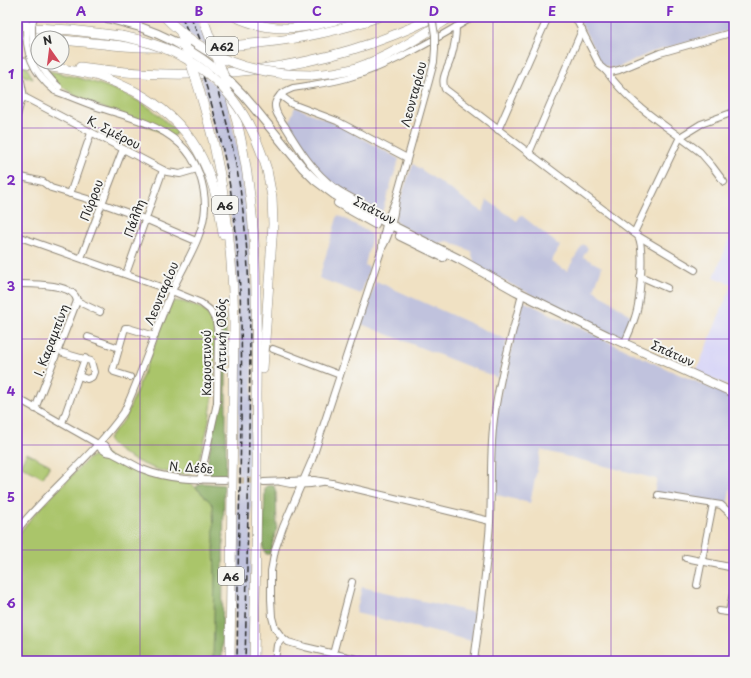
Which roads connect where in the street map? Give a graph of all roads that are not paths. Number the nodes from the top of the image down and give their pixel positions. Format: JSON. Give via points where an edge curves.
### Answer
{"nodes":[{"id":1,"x":34,"y":17,"type":"edge"},
{"id":2,"x":103,"y":17,"type":"edge"},
{"id":3,"x":165,"y":17,"type":"edge"},
{"id":4,"x":174,"y":17,"type":"edge"},
{"id":5,"x":236,"y":17,"type":"edge"},
{"id":6,"x":347,"y":17,"type":"edge"},
{"id":7,"x":378,"y":17,"type":"edge"},
{"id":8,"x":433,"y":17,"type":"edge"},
{"id":9,"x":451,"y":17,"type":"edge"},
{"id":10,"x":473,"y":17,"type":"edge"},
{"id":11,"x":548,"y":17,"type":"edge"},
{"id":12,"x":575,"y":17,"type":"edge"},
{"id":13,"x":203,"y":20,"type":"edge"},
{"id":14,"x":28,"y":21,"type":"edge"},
{"id":15,"x":17,"y":27,"type":"edge"},
{"id":16,"x":456,"y":27,"type":"junction"},
{"id":17,"x":582,"y":30,"type":"junction"},
{"id":18,"x":734,"y":32,"type":"edge"},
{"id":19,"x":17,"y":36,"type":"edge"},
{"id":20,"x":30,"y":37,"type":"edge"},
{"id":21,"x":70,"y":41,"type":"edge"},
{"id":22,"x":17,"y":58,"type":"edge"},
{"id":23,"x":30,"y":59,"type":"edge"},
{"id":24,"x":17,"y":61,"type":"edge"},
{"id":25,"x":70,"y":65,"type":"edge"},
{"id":26,"x":606,"y":71,"type":"junction"},
{"id":27,"x":17,"y":78,"type":"edge"},
{"id":28,"x":19,"y":84,"type":"edge"},
{"id":29,"x":280,"y":95,"type":"junction"},
{"id":30,"x":24,"y":97,"type":"junction"},
{"id":31,"x":734,"y":112,"type":"edge"},
{"id":32,"x":17,"y":116,"type":"edge"},
{"id":33,"x":498,"y":130,"type":"junction"},
{"id":34,"x":91,"y":133,"type":"junction"},
{"id":35,"x":680,"y":137,"type":"junction"},
{"id":36,"x":123,"y":149,"type":"junction"},
{"id":37,"x":529,"y":153,"type":"junction"},
{"id":38,"x":407,"y":158,"type":"junction"},
{"id":39,"x":197,"y":169,"type":"junction"},
{"id":40,"x":163,"y":170,"type":"junction"},
{"id":41,"x":17,"y":176,"type":"edge"},
{"id":42,"x":724,"y":182,"type":"dead end"},
{"id":43,"x":70,"y":194,"type":"junction"},
{"id":44,"x":101,"y":203,"type":"junction"},
{"id":45,"x":145,"y":219,"type":"junction"},
{"id":46,"x":389,"y":227,"type":"junction"},
{"id":47,"x":636,"y":234,"type":"junction"},
{"id":48,"x":17,"y":236,"type":"edge"},
{"id":49,"x":196,"y":241,"type":"junction"},
{"id":50,"x":81,"y":258,"type":"junction"},
{"id":51,"x":695,"y":270,"type":"dead end"},
{"id":52,"x":126,"y":274,"type":"junction"},
{"id":53,"x":640,"y":276,"type":"junction"},
{"id":54,"x":17,"y":284,"type":"edge"},
{"id":55,"x":667,"y":288,"type":"dead end"},
{"id":56,"x":172,"y":291,"type":"junction"},
{"id":57,"x":519,"y":292,"type":"junction"},
{"id":58,"x":77,"y":301,"type":"junction"},
{"id":59,"x":100,"y":312,"type":"dead end"},
{"id":60,"x":155,"y":336,"type":"junction"},
{"id":61,"x":88,"y":337,"type":"dead end"},
{"id":62,"x":624,"y":344,"type":"junction"},
{"id":63,"x":234,"y":345,"type":"junction"},
{"id":64,"x":118,"y":348,"type":"junction"},
{"id":65,"x":273,"y":349,"type":"dead end"},
{"id":66,"x":63,"y":353,"type":"dead end"},
{"id":67,"x":85,"y":358,"type":"junction"},
{"id":68,"x":340,"y":375,"type":"junction"},
{"id":69,"x":79,"y":376,"type":"junction"},
{"id":70,"x":130,"y":377,"type":"dead end"},
{"id":71,"x":734,"y":393,"type":"edge"},
{"id":72,"x":17,"y":398,"type":"edge"},
{"id":73,"x":35,"y":409,"type":"junction"},
{"id":74,"x":62,"y":423,"type":"junction"},
{"id":75,"x":99,"y":444,"type":"junction"},
{"id":76,"x":257,"y":456,"type":"junction"},
{"id":77,"x":200,"y":480,"type":"junction"},
{"id":78,"x":225,"y":480,"type":"tunnel mouth"},
{"id":79,"x":264,"y":482,"type":"tunnel mouth"},
{"id":80,"x":302,"y":482,"type":"junction"},
{"id":81,"x":658,"y":495,"type":"dead end"},
{"id":82,"x":713,"y":504,"type":"junction"},
{"id":83,"x":734,"y":517,"type":"edge"},
{"id":84,"x":490,"y":521,"type":"junction"},
{"id":85,"x":17,"y":530,"type":"edge"},
{"id":86,"x":686,"y":558,"type":"dead end"},
{"id":87,"x":702,"y":561,"type":"junction"},
{"id":88,"x":734,"y":568,"type":"edge"},
{"id":89,"x":352,"y":582,"type":"dead end"},
{"id":90,"x":697,"y":585,"type":"dead end"},
{"id":91,"x":734,"y":589,"type":"edge"},
{"id":92,"x":719,"y":611,"type":"dead end"},
{"id":93,"x":732,"y":612,"type":"edge"},
{"id":94,"x":283,"y":638,"type":"junction"},
{"id":95,"x":333,"y":654,"type":"junction"},
{"id":96,"x":346,"y":659,"type":"edge"},
{"id":97,"x":230,"y":661,"type":"edge"},
{"id":98,"x":254,"y":661,"type":"edge"},
{"id":99,"x":275,"y":661,"type":"edge"},
{"id":100,"x":365,"y":661,"type":"edge"},
{"id":101,"x":474,"y":661,"type":"edge"}],
"edges":[{"from":1,"to":14,"type":"street","name":"Λεονταρίου"},
{"from":2,"to":46,"type":"main road","name":"Σπάτων","bridge":true,"via":[[140,26],[176,42],[207,62],[236,87],[315,180],[335,196]]},
{"from":3,"to":9,"type":"highway","bridge":true,"via":[[193,42],[211,53],[249,69],[287,75],[335,73],[357,67],[407,44]]},
{"from":4,"to":63,"type":"highway","name":"Αττική Οδός","number":"Α6","bridge":true,"via":[[199,89],[214,144],[227,219],[234,285]]},
{"from":5,"to":6,"type":"highway","via":[[260,25],[291,28],[312,26]]},
{"from":7,"to":21,"type":"highway","number":"Α62","via":[[314,35],[255,44],[140,47]]},
{"from":8,"to":25,"type":"highway","number":"Α62","via":[[359,48],[283,66],[241,72],[137,73]]},
{"from":8,"to":38,"type":"street","name":"Λεονταρίου","bridge":true,"via":[[434,62]]},
{"from":10,"to":16,"type":"street"},
{"from":11,"to":33,"type":"street"},
{"from":12,"to":17,"type":"street"},
{"from":13,"to":76,"type":"highway","number":"Α6","bridge":true,"via":[[234,110],[246,161],[254,225],[257,291]]},
{"from":14,"to":39,"type":"street","name":"Λεονταρίου","bridge":true,"via":[[26,46],[31,62],[40,76],[73,98],[166,133],[188,153]]},
{"from":15,"to":76,"type":"highway","bridge":true,"via":[[121,36],[171,50],[196,64],[215,81],[246,119],[259,145],[267,170],[273,224]]},
{"from":16,"to":29,"type":"street","via":[[370,71],[333,82],[293,88]]},
{"from":16,"to":33,"type":"street","via":[[451,60],[443,78],[444,87]]},
{"from":17,"to":26,"type":"street","via":[[600,66]]},
{"from":17,"to":37,"type":"street"},
{"from":18,"to":26,"type":"street","via":[[660,53],[619,70]]},
{"from":19,"to":20,"type":"highway"},
{"from":22,"to":23,"type":"highway"},
{"from":24,"to":63,"type":"highway","via":[[98,76],[118,83],[153,102],[189,137],[206,167],[217,202],[226,253]]},
{"from":26,"to":35,"type":"street","via":[[642,110]]},
{"from":27,"to":28,"type":"street"},
{"from":28,"to":30,"type":"street"},
{"from":29,"to":38,"type":"street","via":[[292,104],[337,122]]},
{"from":29,"to":46,"type":"street","via":[[275,103],[276,110],[314,168],[332,186],[378,213]]},
{"from":30,"to":32,"type":"street"},
{"from":30,"to":34,"type":"street","name":"Κ. Σμέρου"},
{"from":31,"to":35,"type":"street","via":[[701,124]]},
{"from":33,"to":37,"type":"street"},
{"from":34,"to":36,"type":"street","name":"Κ. Σμέρου"},
{"from":34,"to":43,"type":"street"},
{"from":35,"to":42,"type":"street","via":[[700,152]]},
{"from":35,"to":47,"type":"street"},
{"from":36,"to":40,"type":"street","name":"Κ. Σμέρου"},
{"from":36,"to":44,"type":"street","name":"Πύρρου"},
{"from":37,"to":47,"type":"street"},
{"from":38,"to":46,"type":"street","name":"Λεονταρίου"},
{"from":39,"to":40,"type":"street","name":"Κ. Σμέρου","via":[[180,174]]},
{"from":39,"to":49,"type":"street","name":"Λεονταρίου","via":[[203,186],[205,208]]},
{"from":40,"to":45,"type":"street","name":"Πάλλη"},
{"from":41,"to":43,"type":"street","via":[[42,182]]},
{"from":43,"to":44,"type":"street"},
{"from":44,"to":45,"type":"street"},
{"from":44,"to":50,"type":"street","name":"Πύρρου"},
{"from":45,"to":49,"type":"street"},
{"from":45,"to":52,"type":"street","name":"Πάλλη"},
{"from":46,"to":57,"type":"main road","name":"Σπάτων","via":[[458,264]]},
{"from":46,"to":68,"type":"street","name":"Λεονταρίου"},
{"from":47,"to":51,"type":"street"},
{"from":47,"to":53,"type":"street","via":[[641,243]]},
{"from":48,"to":50,"type":"street","name":"Καρυστινού"},
{"from":49,"to":56,"type":"street","name":"Λεονταρίου"},
{"from":50,"to":52,"type":"street","name":"Καρυστινού"},
{"from":52,"to":56,"type":"street","name":"Καρυστινού"},
{"from":53,"to":55,"type":"street"},
{"from":53,"to":62,"type":"street","via":[[636,316]]},
{"from":54,"to":58,"type":"street","via":[[53,286],[73,293]]},
{"from":56,"to":60,"type":"street","name":"Λεονταρίου"},
{"from":56,"to":77,"type":"street","name":"Καρυστινού","via":[[207,307],[214,315],[217,327],[217,403]]},
{"from":57,"to":62,"type":"main road","name":"Σπάτων"},
{"from":57,"to":84,"type":"street","via":[[492,432]]},
{"from":58,"to":59,"type":"street"},
{"from":58,"to":73,"type":"street","name":"Ι. Καραμπίνη"},
{"from":60,"to":64,"type":"street","via":[[125,328]]},
{"from":60,"to":75,"type":"street","name":"Λεονταρίου","via":[[124,412]]},
{"from":61,"to":64,"type":"street"},
{"from":62,"to":71,"type":"main road","name":"Σπάτων"},
{"from":63,"to":97,"type":"highway","name":"Αττική Οδός","number":"Α6"},
{"from":64,"to":70,"type":"street","via":[[113,370]]},
{"from":65,"to":68,"type":"street"},
{"from":66,"to":67,"type":"street"},
{"from":67,"to":69,"type":"street"},
{"from":67,"to":69,"type":"street","via":[[91,361],[94,372],[92,378]]},
{"from":68,"to":80,"type":"street","name":"Λεονταρίου","via":[[312,460]]},
{"from":69,"to":74,"type":"street"},
{"from":72,"to":73,"type":"street","name":"Ν. Δέδε"},
{"from":73,"to":74,"type":"street","name":"Ν. Δέδε"},
{"from":74,"to":75,"type":"street","name":"Ν. Δέδε"},
{"from":75,"to":77,"type":"street","name":"Ν. Δέδε","via":[[134,465],[154,473]]},
{"from":75,"to":85,"type":"street","name":"Λεονταρίου"},
{"from":76,"to":98,"type":"highway","number":"Α6"},
{"from":77,"to":78,"type":"street","name":"Ν. Δέδε"},
{"from":79,"to":80,"type":"street","via":[[290,485]]},
{"from":80,"to":84,"type":"street","via":[[341,484]]},
{"from":80,"to":94,"type":"street","name":"Λεονταρίου","via":[[283,527],[271,570],[272,617],[275,628]]},
{"from":81,"to":82,"type":"street"},
{"from":82,"to":83,"type":"street","via":[[720,505]]},
{"from":82,"to":87,"type":"street"},
{"from":84,"to":101,"type":"street"},
{"from":86,"to":87,"type":"street"},
{"from":87,"to":88,"type":"street"},
{"from":87,"to":90,"type":"street"},
{"from":89,"to":95,"type":"street"},
{"from":91,"to":93,"type":"street"},
{"from":92,"to":93,"type":"street"},
{"from":94,"to":95,"type":"street","via":[[288,642]]},
{"from":94,"to":99,"type":"street","via":[[277,645]]},
{"from":95,"to":96,"type":"street"},
{"from":96,"to":100,"type":"street"}]}
